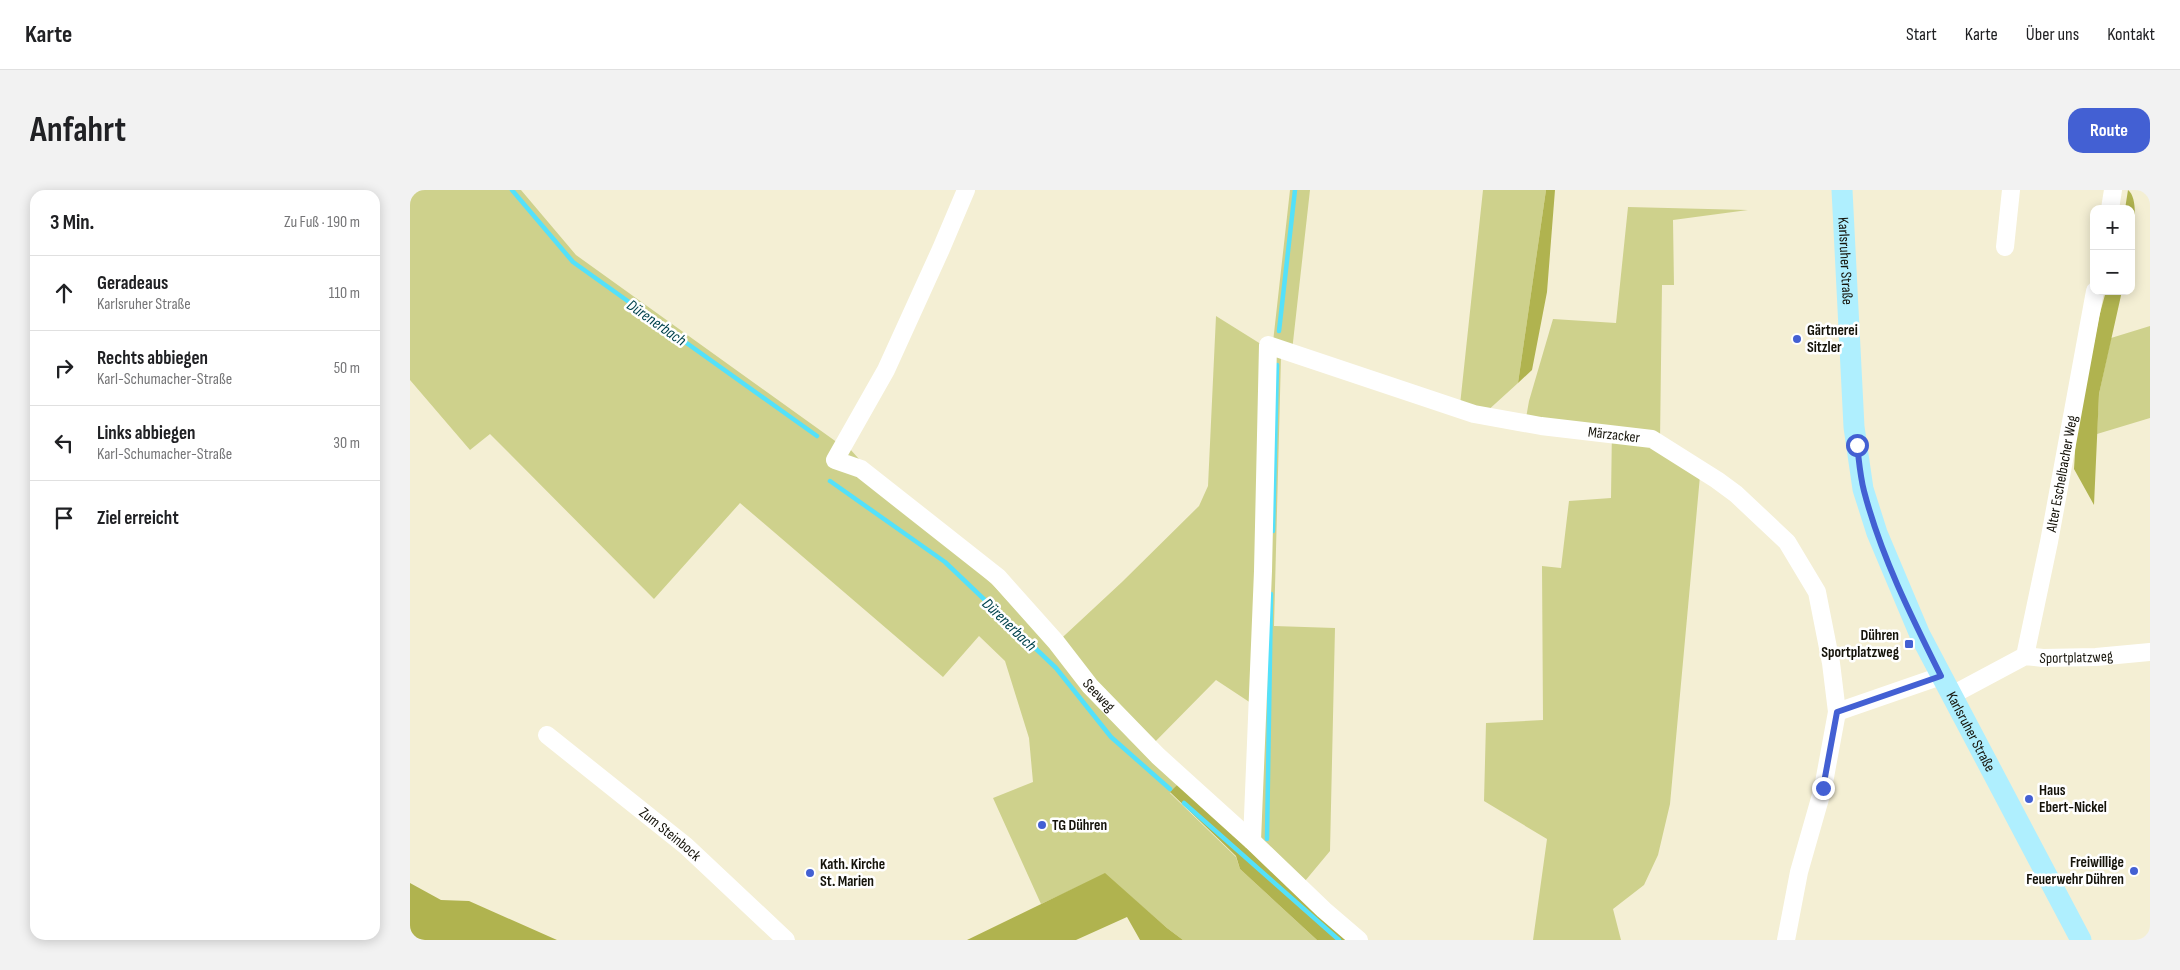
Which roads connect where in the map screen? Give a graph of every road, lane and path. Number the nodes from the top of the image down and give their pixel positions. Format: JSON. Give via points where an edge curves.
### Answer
{"nodes":[{"id":1,"x":966,"y":190,"type":"edge"},
{"id":2,"x":1842,"y":190,"type":"edge"},
{"id":3,"x":2011,"y":190,"type":"edge"},
{"id":4,"x":2113,"y":190,"type":"edge"},
{"id":5,"x":2111,"y":205,"type":"edge"},
{"id":6,"x":2005,"y":247,"type":"dead end"},
{"id":7,"x":2094,"y":295,"type":"edge"},
{"id":8,"x":2150,"y":652,"type":"edge"},
{"id":9,"x":2025,"y":656,"type":"junction"},
{"id":10,"x":1941,"y":676,"type":"junction"},
{"id":11,"x":1952,"y":695,"type":"junction"},
{"id":12,"x":1837,"y":712,"type":"junction"},
{"id":13,"x":547,"y":735,"type":"dead end"},
{"id":14,"x":1252,"y":841,"type":"junction"},
{"id":15,"x":786,"y":940,"type":"edge"},
{"id":16,"x":1359,"y":940,"type":"edge"},
{"id":17,"x":1786,"y":940,"type":"edge"},
{"id":18,"x":2081,"y":940,"type":"edge"}],
"edges":[{"from":1,"to":14,"type":"street","name":"Seeweg","via":[[886,370],[835,460],[861,469],[998,577],[1103,700],[1158,756]]},
{"from":2,"to":10,"type":"main road","name":"Karlsruher Straße","via":[[1854,427],[1864,489],[1877,534],[1897,583]]},
{"from":3,"to":6,"type":"street"},
{"from":4,"to":5,"type":"street"},
{"from":7,"to":9,"type":"street","name":"Alter Eschelbacher Weg"},
{"from":8,"to":9,"type":"street","name":"Sportplatzweg","via":[[2087,657]]},
{"from":9,"to":11,"type":"street","name":"Sportplatzweg"},
{"from":10,"to":11,"type":"main road","name":"Karlsruher Straße"},
{"from":10,"to":12,"type":"street"},
{"from":11,"to":18,"type":"main road","name":"Karlsruher Straße"},
{"from":12,"to":14,"type":"street","name":"Märzacker","via":[[1817,592],[1787,542],[1736,494],[1702,469],[1652,439],[1541,426],[1474,414],[1268,345]]},
{"from":12,"to":17,"type":"street","name":"Märzacker","via":[[1823,788],[1799,872]]},
{"from":13,"to":15,"type":"street","name":"Zum Steinbock","via":[[686,846]]},
{"from":14,"to":16,"type":"street","name":"Seeweg"}]}
